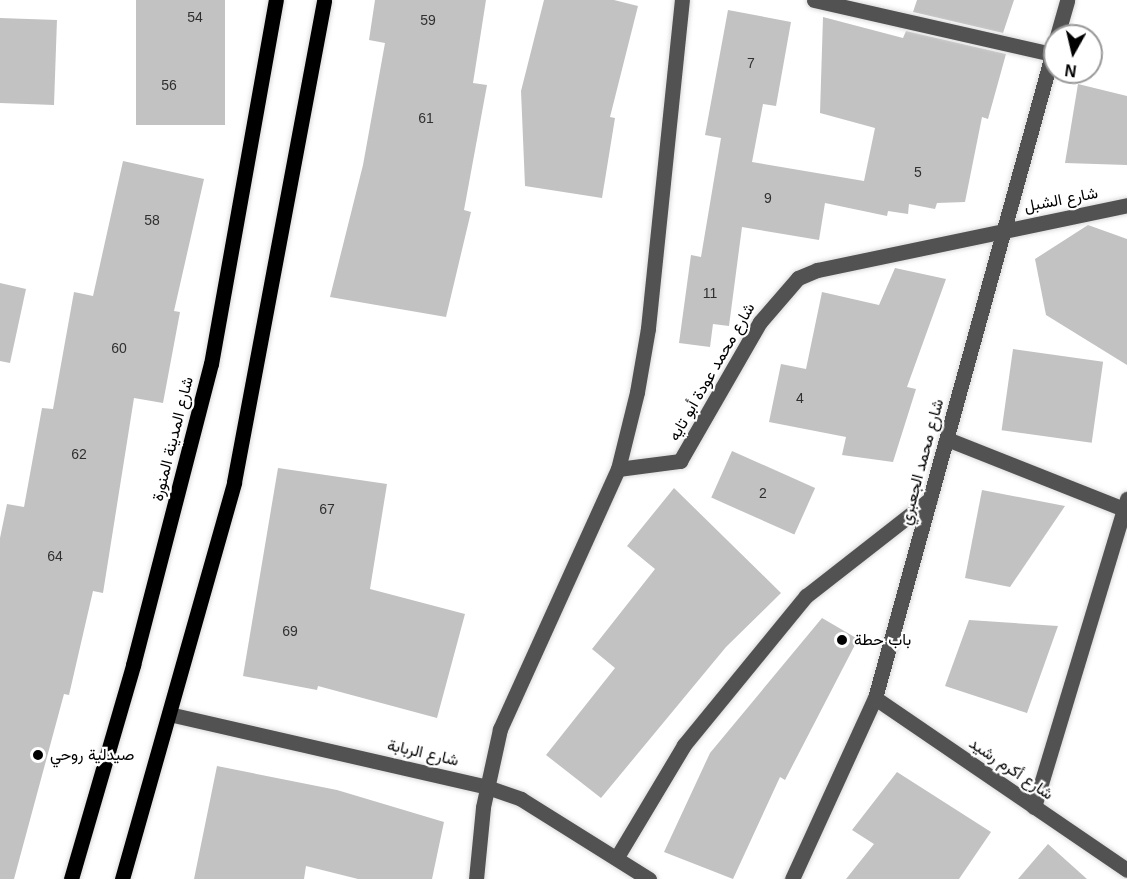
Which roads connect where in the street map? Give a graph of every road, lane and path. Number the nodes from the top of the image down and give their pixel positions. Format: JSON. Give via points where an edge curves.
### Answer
{"nodes":[{"id":1,"x":276,"y":0,"type":"edge"},
{"id":2,"x":324,"y":0,"type":"edge"},
{"id":3,"x":682,"y":0,"type":"edge"},
{"id":4,"x":814,"y":0,"type":"edge"},
{"id":5,"x":1067,"y":0,"type":"edge"},
{"id":6,"x":1060,"y":24,"type":"edge"},
{"id":7,"x":1043,"y":47,"type":"edge"},
{"id":8,"x":1044,"y":84,"type":"edge"},
{"id":9,"x":1127,"y":205,"type":"edge"},
{"id":10,"x":1003,"y":230,"type":"junction"},
{"id":11,"x":947,"y":439,"type":"junction"},
{"id":12,"x":618,"y":469,"type":"junction"},
{"id":13,"x":930,"y":499,"type":"junction"},
{"id":14,"x":1126,"y":504,"type":"edge"},
{"id":15,"x":875,"y":698,"type":"junction"},
{"id":16,"x":169,"y":714,"type":"junction"},
{"id":17,"x":487,"y":787,"type":"junction"},
{"id":18,"x":1034,"y":807,"type":"junction"},
{"id":19,"x":617,"y":857,"type":"junction"},
{"id":20,"x":1127,"y":870,"type":"edge"},
{"id":21,"x":71,"y":879,"type":"edge"},
{"id":22,"x":122,"y":879,"type":"edge"},
{"id":23,"x":476,"y":879,"type":"edge"},
{"id":24,"x":649,"y":879,"type":"edge"},
{"id":25,"x":792,"y":879,"type":"edge"}],
"edges":[{"from":1,"to":21,"type":"main road","name":"شارع المدينة المنورة","via":[[211,364],[133,665]]},
{"from":2,"to":16,"type":"main road","via":[[234,482]]},
{"from":3,"to":12,"type":"street","via":[[648,328]]},
{"from":4,"to":7,"type":"street"},
{"from":5,"to":6,"type":"street"},
{"from":8,"to":10,"type":"street","name":"شارع محمد الجعبري"},
{"from":9,"to":10,"type":"street","name":"شارع الشبل"},
{"from":10,"to":11,"type":"street","name":"شارع محمد الجعبري"},
{"from":10,"to":12,"type":"street","name":"شارع محمد عودة أبو تايه","via":[[798,278],[760,322],[680,461]]},
{"from":11,"to":13,"type":"street","name":"شارع محمد الجعبري"},
{"from":11,"to":14,"type":"street"},
{"from":12,"to":17,"type":"street","via":[[515,692]]},
{"from":13,"to":15,"type":"street","name":"شارع محمد الجعبري"},
{"from":13,"to":19,"type":"street","via":[[806,596],[684,745]]},
{"from":14,"to":18,"type":"street"},
{"from":15,"to":18,"type":"street","name":"شارع أكرم رشيد"},
{"from":15,"to":25,"type":"street","name":"شارع محمد الجعبري"},
{"from":16,"to":17,"type":"street","name":"شارع الربابة"},
{"from":16,"to":22,"type":"main road"},
{"from":17,"to":19,"type":"street","name":"شارع الربابة","via":[[521,799]]},
{"from":17,"to":23,"type":"street"},
{"from":18,"to":20,"type":"street","name":"شارع أكرم رشيد"},
{"from":19,"to":24,"type":"street","name":"شارع الربابة"}]}
